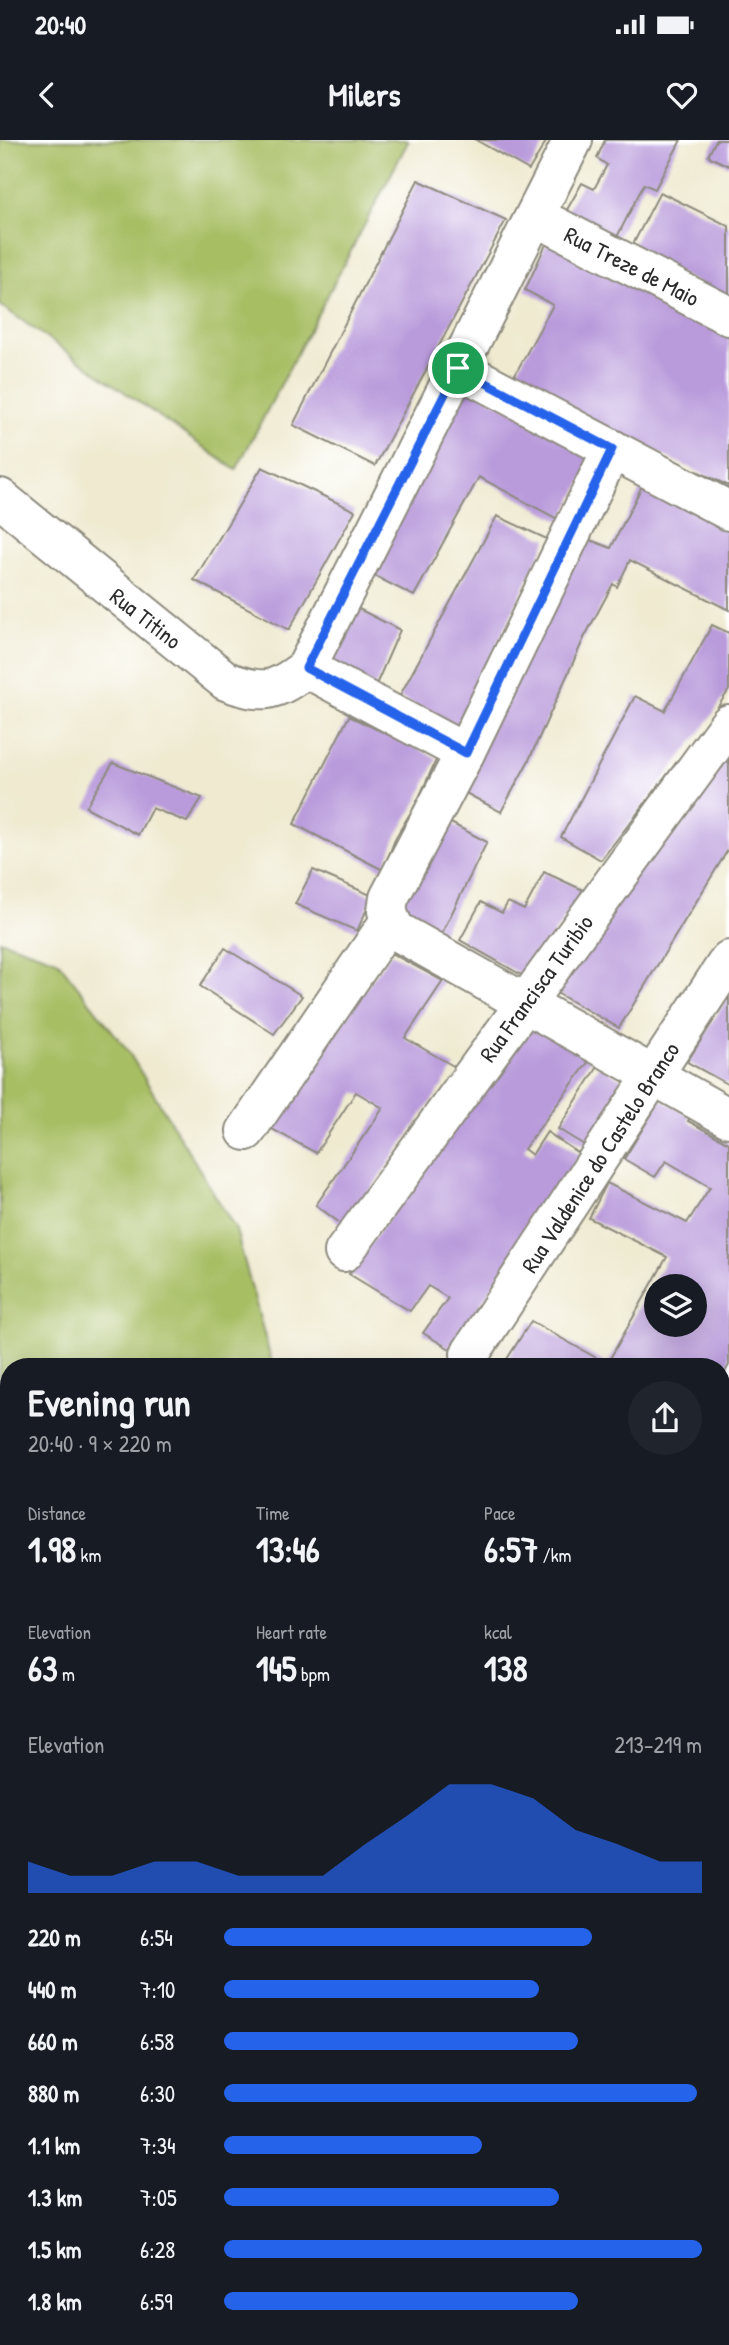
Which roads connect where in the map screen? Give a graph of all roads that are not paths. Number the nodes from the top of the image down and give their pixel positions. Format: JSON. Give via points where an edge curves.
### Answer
{"nodes":[{"id":1,"x":573,"y":140,"type":"edge"},
{"id":2,"x":535,"y":216,"type":"junction"},
{"id":3,"x":729,"y":316,"type":"edge"},
{"id":4,"x":458,"y":368,"type":"junction"},
{"id":5,"x":612,"y":449,"type":"junction"},
{"id":6,"x":729,"y":511,"type":"edge"},
{"id":7,"x":9,"y":517,"type":"edge"},
{"id":8,"x":306,"y":668,"type":"junction"},
{"id":9,"x":729,"y":724,"type":"edge"},
{"id":10,"x":466,"y":753,"type":"junction"},
{"id":11,"x":389,"y":910,"type":"junction"},
{"id":12,"x":729,"y":960,"type":"edge"},
{"id":13,"x":526,"y":1002,"type":"junction"},
{"id":14,"x":653,"y":1076,"type":"junction"},
{"id":15,"x":729,"y":1118,"type":"edge"},
{"id":16,"x":246,"y":1131,"type":"dead end"},
{"id":17,"x":344,"y":1252,"type":"dead end"},
{"id":18,"x":470,"y":1354,"type":"dead end"}],
"edges":[{"from":1,"to":2,"type":"street"},
{"from":2,"to":3,"type":"street","name":"Rua Treze de Maio"},
{"from":2,"to":4,"type":"street"},
{"from":4,"to":5,"type":"street"},
{"from":4,"to":8,"type":"street"},
{"from":5,"to":6,"type":"street"},
{"from":5,"to":10,"type":"street"},
{"from":7,"to":8,"type":"street","name":"Rua Titino","via":[[226,681],[266,690],[283,686]]},
{"from":8,"to":10,"type":"street"},
{"from":9,"to":13,"type":"street","name":"Rua Francisca Turibio"},
{"from":10,"to":11,"type":"street"},
{"from":11,"to":13,"type":"street","via":[[395,930]]},
{"from":11,"to":16,"type":"street"},
{"from":12,"to":14,"type":"street","name":"Rua Valdenice do Castelo Branco"},
{"from":13,"to":14,"type":"street"},
{"from":13,"to":17,"type":"street","name":"Rua Francisca Turibio"},
{"from":14,"to":15,"type":"street"},
{"from":14,"to":18,"type":"street","name":"Rua Valdenice do Castelo Branco"}]}
